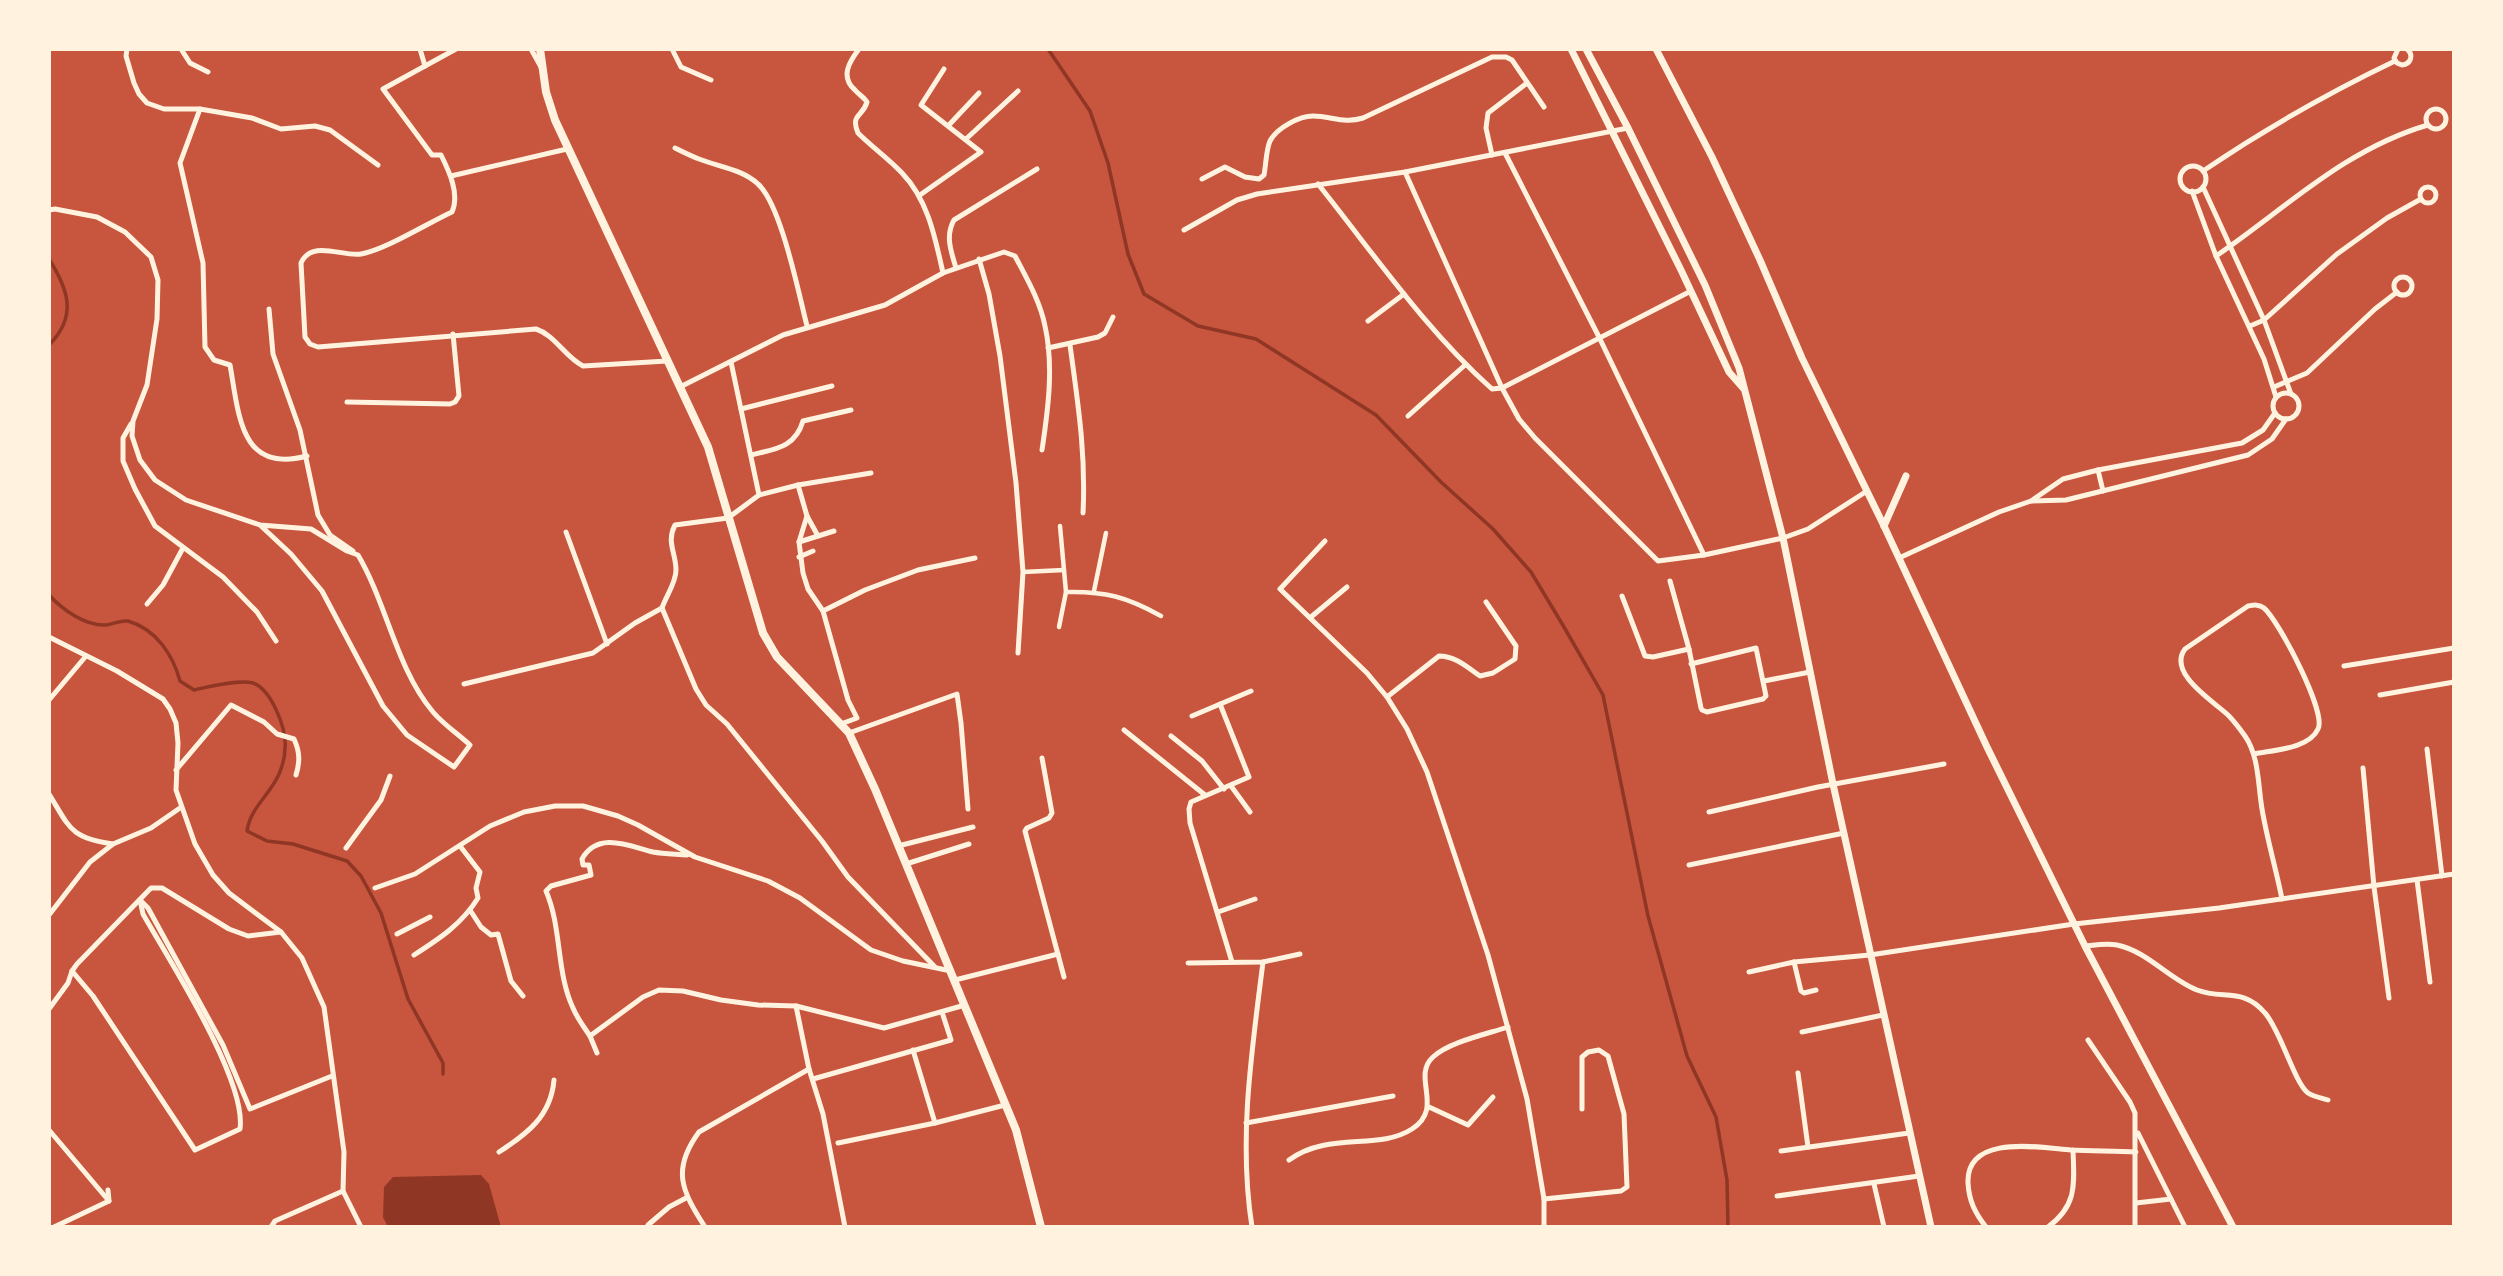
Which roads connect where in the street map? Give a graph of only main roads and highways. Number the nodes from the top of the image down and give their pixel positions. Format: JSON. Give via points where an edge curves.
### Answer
{"nodes":[{"id":1,"x":540,"y":49,"type":"edge"},
{"id":2,"x":1041,"y":1227,"type":"edge"}],
"edges":[{"from":1,"to":2,"type":"main road","via":[[546,92],[567,149],[708,447],[763,633],[777,657],[849,733],[876,789],[1016,1130]]}]}
